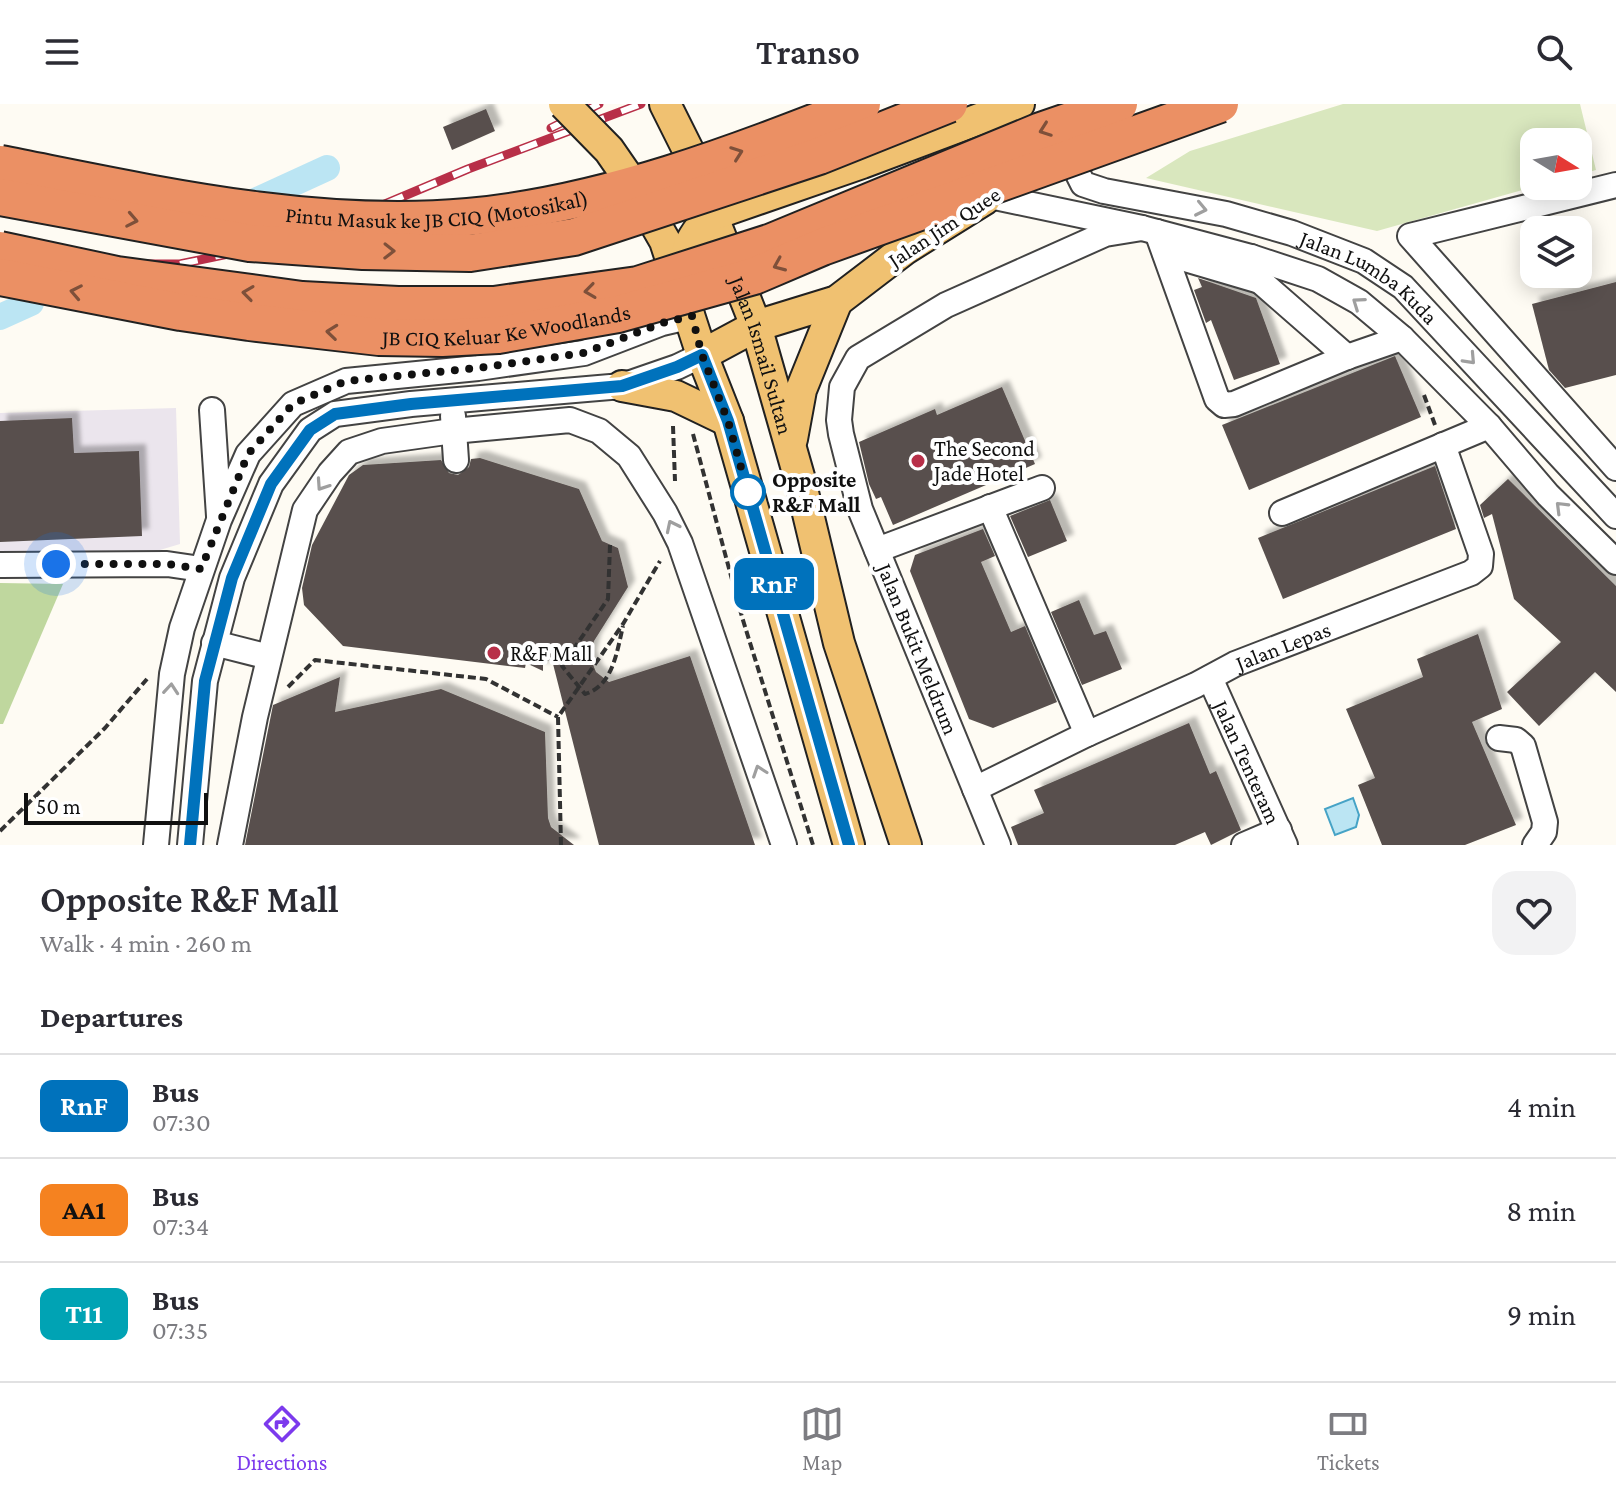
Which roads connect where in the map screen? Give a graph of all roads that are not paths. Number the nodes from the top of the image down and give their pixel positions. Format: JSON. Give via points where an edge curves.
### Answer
{"nodes":[{"id":1,"x":564,"y":104,"type":"edge"},
{"id":2,"x":665,"y":104,"type":"edge"},
{"id":3,"x":862,"y":104,"type":"edge"},
{"id":4,"x":949,"y":104,"type":"edge"},
{"id":5,"x":1019,"y":104,"type":"edge"},
{"id":6,"x":1119,"y":104,"type":"edge"},
{"id":7,"x":1191,"y":104,"type":"edge"},
{"id":8,"x":1220,"y":104,"type":"edge"},
{"id":9,"x":1083,"y":147,"type":"junction"},
{"id":10,"x":877,"y":157,"type":"junction"},
{"id":11,"x":695,"y":163,"type":"junction"},
{"id":12,"x":0,"y":164,"type":"edge"},
{"id":13,"x":1616,"y":185,"type":"edge"},
{"id":14,"x":773,"y":194,"type":"junction"},
{"id":15,"x":990,"y":196,"type":"junction"},
{"id":16,"x":0,"y":197,"type":"edge"},
{"id":17,"x":712,"y":215,"type":"junction"},
{"id":18,"x":1154,"y":238,"type":"junction"},
{"id":19,"x":665,"y":241,"type":"junction"},
{"id":20,"x":905,"y":249,"type":"junction"},
{"id":21,"x":0,"y":250,"type":"edge"},
{"id":22,"x":1251,"y":257,"type":"junction"},
{"id":23,"x":0,"y":277,"type":"edge"},
{"id":24,"x":1260,"y":281,"type":"junction"},
{"id":25,"x":837,"y":301,"type":"junction"},
{"id":26,"x":692,"y":316,"type":"junction"},
{"id":27,"x":756,"y":326,"type":"junction"},
{"id":28,"x":1402,"y":338,"type":"junction"},
{"id":29,"x":614,"y":343,"type":"junction"},
{"id":30,"x":702,"y":355,"type":"junction"},
{"id":31,"x":1347,"y":357,"type":"junction"},
{"id":32,"x":622,"y":386,"type":"junction"},
{"id":33,"x":452,"y":402,"type":"junction"},
{"id":34,"x":212,"y":410,"type":"dead end"},
{"id":35,"x":728,"y":421,"type":"junction"},
{"id":36,"x":1489,"y":426,"type":"junction"},
{"id":37,"x":453,"y":431,"type":"junction"},
{"id":38,"x":1443,"y":445,"type":"junction"},
{"id":39,"x":790,"y":448,"type":"junction"},
{"id":40,"x":844,"y":451,"type":"joint"},
{"id":41,"x":456,"y":460,"type":"dead end"},
{"id":42,"x":1616,"y":468,"type":"edge"},
{"id":43,"x":1042,"y":488,"type":"dead end"},
{"id":44,"x":990,"y":507,"type":"junction"},
{"id":45,"x":1282,"y":513,"type":"dead end"},
{"id":46,"x":1616,"y":516,"type":"edge"},
{"id":47,"x":219,"y":520,"type":"junction"},
{"id":48,"x":877,"y":550,"type":"junction"},
{"id":49,"x":1616,"y":562,"type":"edge"},
{"id":50,"x":0,"y":565,"type":"edge"},
{"id":51,"x":201,"y":569,"type":"junction"},
{"id":52,"x":214,"y":643,"type":"junction"},
{"id":53,"x":269,"y":657,"type":"junction"},
{"id":54,"x":1210,"y":678,"type":"junction"},
{"id":55,"x":1087,"y":734,"type":"junction"},
{"id":56,"x":1499,"y":738,"type":"dead end"},
{"id":57,"x":163,"y":767,"type":"junction"},
{"id":58,"x":196,"y":767,"type":"junction"},
{"id":59,"x":975,"y":789,"type":"junction"},
{"id":60,"x":1282,"y":837,"type":"edge"},
{"id":61,"x":156,"y":845,"type":"edge"},
{"id":62,"x":190,"y":845,"type":"edge"},
{"id":63,"x":230,"y":845,"type":"edge"},
{"id":64,"x":784,"y":845,"type":"edge"},
{"id":65,"x":849,"y":845,"type":"edge"},
{"id":66,"x":906,"y":845,"type":"edge"},
{"id":67,"x":998,"y":845,"type":"edge"},
{"id":68,"x":1244,"y":845,"type":"edge"},
{"id":69,"x":1535,"y":845,"type":"edge"}],
"edges":[{"from":1,"to":19,"type":"main road","bridge":true,"via":[[609,150]]},
{"from":2,"to":11,"type":"main road","name":"Jalan Ismail Sultan"},
{"from":12,"to":3,"type":"highway","name":"Pintu Masuk ke JB CIQ (Motosikal)","one_way":true,"bridge":true,"via":[[167,197],[285,213],[374,220],[468,217],[567,202],[648,182]]},
{"from":16,"to":4,"type":"highway","one_way":true,"bridge":true,"via":[[250,243],[470,253],[574,237],[805,160]]},
{"from":5,"to":10,"type":"main road"},
{"from":6,"to":21,"type":"highway","one_way":true,"bridge":true,"via":[[772,242],[638,285],[494,305],[302,300],[117,275]]},
{"from":7,"to":9,"type":"main road","name":"Jalan Jim Quee"},
{"from":8,"to":23,"type":"highway","name":"JB CIQ Keluar Ke Woodlands","one_way":true,"bridge":true,"via":[[754,276],[618,314],[498,335],[379,337],[249,322]]},
{"from":9,"to":15,"type":"main road","name":"Jalan Jim Quee"},
{"from":9,"to":46,"type":"street","name":"Jalan Lumba Kuda","one_way":true,"via":[[1074,166],[1083,184],[1292,233],[1364,261],[1403,287]]},
{"from":10,"to":14,"type":"main road"},
{"from":10,"to":20,"type":"main road","via":[[859,185],[850,220],[860,235]]},
{"from":11,"to":14,"type":"main road","via":[[715,185]]},
{"from":11,"to":17,"type":"main road","name":"Jalan Ismail Sultan"},
{"from":13,"to":42,"type":"street","via":[[1410,236]]},
{"from":14,"to":17,"type":"main road"},
{"from":15,"to":18,"type":"street","name":"Jalan Lumba Kuda"},
{"from":15,"to":20,"type":"main road","name":"Jalan Jim Quee"},
{"from":17,"to":26,"type":"main road","via":[[698,229],[685,259]]},
{"from":17,"to":27,"type":"main road","name":"Jalan Ismail Sultan"},
{"from":18,"to":22,"type":"street","name":"Jalan Lumba Kuda"},
{"from":18,"to":24,"type":"street"},
{"from":18,"to":31,"type":"street","via":[[1217,399],[1224,405]]},
{"from":18,"to":40,"type":"street","name":"Jalan Lumba Kuda","via":[[1105,234],[946,305],[858,358],[842,387],[839,420]]},
{"from":19,"to":26,"type":"main road"},
{"from":19,"to":29,"type":"street","via":[[647,297]]},
{"from":20,"to":25,"type":"main road","name":"Jalan Jim Quee"},
{"from":22,"to":24,"type":"street"},
{"from":28,"to":22,"type":"street","name":"Jalan Lumba Kuda","one_way":true,"via":[[1359,302],[1318,279]]},
{"from":24,"to":31,"type":"street"},
{"from":25,"to":27,"type":"main road","name":"Jalan Jim Quee"},
{"from":25,"to":39,"type":"main road","via":[[801,390]]},
{"from":26,"to":29,"type":"street"},
{"from":26,"to":30,"type":"main road"},
{"from":27,"to":30,"type":"main road","name":"Jalan Jim Quee"},
{"from":27,"to":39,"type":"main road","name":"Jalan Ismail Sultan"},
{"from":28,"to":31,"type":"street"},
{"from":28,"to":36,"type":"street","name":"Jalan Lumba Kuda"},
{"from":29,"to":47,"type":"street","via":[[569,355],[346,381],[293,404],[248,454]]},
{"from":30,"to":32,"type":"street"},
{"from":30,"to":35,"type":"main road"},
{"from":32,"to":33,"type":"street"},
{"from":32,"to":35,"type":"main road","via":[[676,396]]},
{"from":33,"to":37,"type":"street"},
{"from":33,"to":52,"type":"street","via":[[335,414],[310,430],[271,484],[232,578]]},
{"from":34,"to":47,"type":"street"},
{"from":35,"to":65,"type":"main road"},
{"from":36,"to":38,"type":"street"},
{"from":49,"to":36,"type":"street","name":"Jalan Lumba Kuda","one_way":true},
{"from":37,"to":41,"type":"street"},
{"from":37,"to":53,"type":"street","one_way":true,"via":[[371,444],[349,452],[330,473],[305,510]]},
{"from":64,"to":37,"type":"street","one_way":true,"via":[[676,535],[629,456],[599,431],[570,420]]},
{"from":38,"to":45,"type":"street"},
{"from":38,"to":54,"type":"street","name":"Jalan Lepas","via":[[1481,554],[1480,566]]},
{"from":39,"to":66,"type":"main road","name":"Jalan Ismail Sultan","via":[[839,643]]},
{"from":40,"to":48,"type":"street","name":"Jalan Bukit Meldrum"},
{"from":43,"to":44,"type":"street"},
{"from":44,"to":48,"type":"street"},
{"from":44,"to":55,"type":"street"},
{"from":47,"to":51,"type":"street"},
{"from":48,"to":59,"type":"street","name":"Jalan Bukit Meldrum"},
{"from":50,"to":51,"type":"street","via":[[167,564]]},
{"from":57,"to":51,"type":"street","one_way":true,"via":[[172,674]]},
{"from":52,"to":53,"type":"street"},
{"from":52,"to":58,"type":"street"},
{"from":53,"to":63,"type":"street"},
{"from":54,"to":55,"type":"street","name":"Jalan Lepas"},
{"from":54,"to":60,"type":"street","name":"Jalan Tenteram"},
{"from":55,"to":59,"type":"street","name":"Jalan Lepas"},
{"from":56,"to":69,"type":"street","via":[[1523,746],[1545,822]]},
{"from":57,"to":58,"type":"street"},
{"from":57,"to":61,"type":"street"},
{"from":58,"to":62,"type":"street"},
{"from":59,"to":67,"type":"street","name":"Jalan Bukit Meldrum"},
{"from":60,"to":68,"type":"street"}]}
